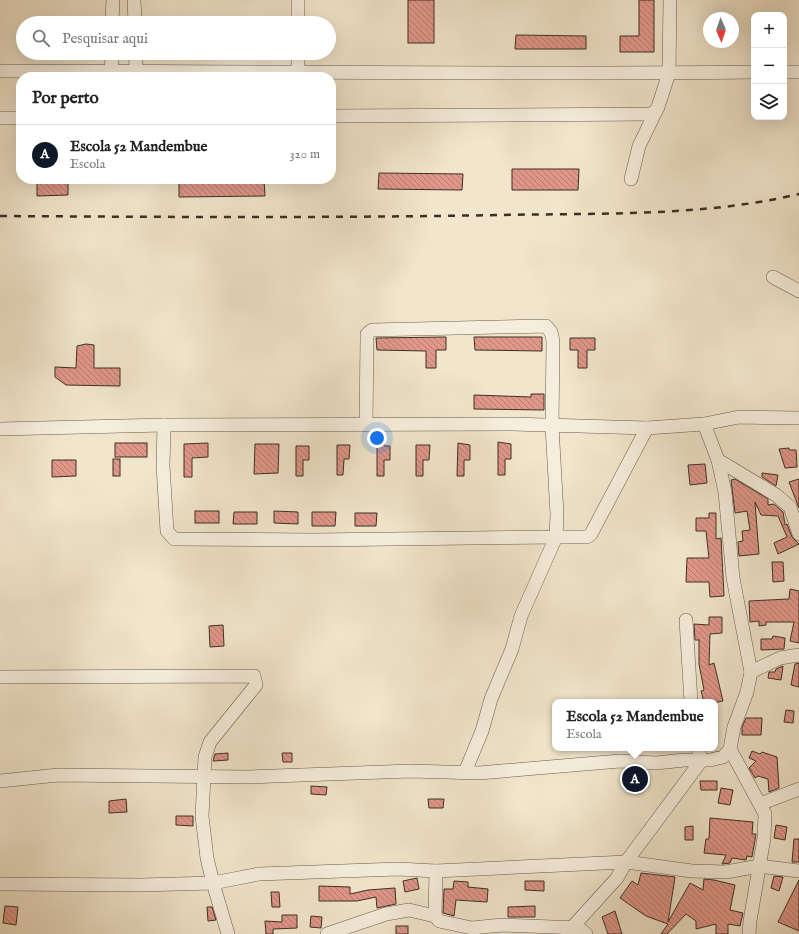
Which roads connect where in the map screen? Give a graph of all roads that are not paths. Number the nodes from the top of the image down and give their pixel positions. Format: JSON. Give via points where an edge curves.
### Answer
{"nodes":[{"id":1,"x":112,"y":0,"type":"edge"},
{"id":2,"x":134,"y":0,"type":"edge"},
{"id":3,"x":298,"y":0,"type":"edge"},
{"id":4,"x":670,"y":0,"type":"edge"},
{"id":5,"x":112,"y":16,"type":"edge"},
{"id":6,"x":135,"y":16,"type":"edge"},
{"id":7,"x":298,"y":16,"type":"edge"},
{"id":8,"x":112,"y":60,"type":"edge"},
{"id":9,"x":135,"y":60,"type":"edge"},
{"id":10,"x":298,"y":60,"type":"edge"},
{"id":11,"x":0,"y":71,"type":"edge"},
{"id":12,"x":37,"y":72,"type":"edge"},
{"id":13,"x":112,"y":72,"type":"edge"},
{"id":14,"x":136,"y":72,"type":"edge"},
{"id":15,"x":298,"y":72,"type":"edge"},
{"id":16,"x":751,"y":72,"type":"edge"},
{"id":17,"x":787,"y":72,"type":"edge"},
{"id":18,"x":799,"y":72,"type":"edge"},
{"id":19,"x":669,"y":73,"type":"junction"},
{"id":20,"x":336,"y":75,"type":"edge"},
{"id":21,"x":656,"y":112,"type":"junction"},
{"id":22,"x":336,"y":116,"type":"edge"},
{"id":23,"x":0,"y":118,"type":"edge"},
{"id":24,"x":16,"y":118,"type":"edge"},
{"id":25,"x":631,"y":179,"type":"dead end"},
{"id":26,"x":773,"y":277,"type":"dead end"},
{"id":27,"x":799,"y":291,"type":"edge"},
{"id":28,"x":799,"y":418,"type":"edge"},
{"id":29,"x":704,"y":424,"type":"junction"},
{"id":30,"x":164,"y":425,"type":"junction"},
{"id":31,"x":366,"y":425,"type":"junction"},
{"id":32,"x":552,"y":426,"type":"junction"},
{"id":33,"x":647,"y":428,"type":"junction"},
{"id":34,"x":0,"y":429,"type":"edge"},
{"id":35,"x":718,"y":460,"type":"junction"},
{"id":36,"x":799,"y":534,"type":"edge"},
{"id":37,"x":556,"y":537,"type":"junction"},
{"id":38,"x":686,"y":620,"type":"dead end"},
{"id":39,"x":799,"y":655,"type":"edge"},
{"id":40,"x":751,"y":672,"type":"junction"},
{"id":41,"x":0,"y":677,"type":"edge"},
{"id":42,"x":691,"y":699,"type":"edge"},
{"id":43,"x":730,"y":749,"type":"junction"},
{"id":44,"x":699,"y":754,"type":"edge"},
{"id":45,"x":465,"y":772,"type":"junction"},
{"id":46,"x":203,"y":776,"type":"junction"},
{"id":47,"x":0,"y":780,"type":"edge"},
{"id":48,"x":799,"y":790,"type":"edge"},
{"id":49,"x":760,"y":804,"type":"junction"},
{"id":50,"x":626,"y":862,"type":"junction"},
{"id":51,"x":759,"y":866,"type":"junction"},
{"id":52,"x":436,"y":870,"type":"junction"},
{"id":53,"x":799,"y":871,"type":"edge"},
{"id":54,"x":213,"y":883,"type":"junction"},
{"id":55,"x":0,"y":884,"type":"edge"},
{"id":56,"x":437,"y":919,"type":"junction"},
{"id":57,"x":569,"y":931,"type":"edge"},
{"id":58,"x":228,"y":934,"type":"edge"},
{"id":59,"x":327,"y":934,"type":"edge"},
{"id":60,"x":441,"y":934,"type":"edge"},
{"id":61,"x":586,"y":934,"type":"edge"},
{"id":62,"x":749,"y":934,"type":"edge"}],
"edges":[{"from":1,"to":5,"type":"street"},
{"from":2,"to":6,"type":"street"},
{"from":3,"to":7,"type":"street"},
{"from":4,"to":19,"type":"street"},
{"from":8,"to":13,"type":"street"},
{"from":9,"to":14,"type":"street"},
{"from":10,"to":15,"type":"street"},
{"from":11,"to":12,"type":"street"},
{"from":16,"to":19,"type":"street"},
{"from":17,"to":18,"type":"street"},
{"from":19,"to":20,"type":"street"},
{"from":19,"to":21,"type":"street"},
{"from":21,"to":22,"type":"street","via":[[631,115]]},
{"from":21,"to":25,"type":"street","via":[[639,146]]},
{"from":23,"to":24,"type":"street"},
{"from":26,"to":27,"type":"street"},
{"from":28,"to":29,"type":"street","via":[[739,417]]},
{"from":29,"to":33,"type":"street"},
{"from":29,"to":35,"type":"street"},
{"from":30,"to":31,"type":"street"},
{"from":30,"to":34,"type":"street"},
{"from":30,"to":37,"type":"street","via":[[167,531],[174,539]]},
{"from":31,"to":32,"type":"street"},
{"from":31,"to":32,"type":"street","via":[[367,334],[372,330],[546,326],[553,340]]},
{"from":32,"to":33,"type":"street"},
{"from":32,"to":37,"type":"street"},
{"from":33,"to":37,"type":"street","via":[[591,534],[587,537]]},
{"from":35,"to":36,"type":"street","via":[[776,495],[790,507]]},
{"from":35,"to":40,"type":"street","via":[[734,578]]},
{"from":37,"to":45,"type":"street","via":[[521,616],[512,649]]},
{"from":38,"to":42,"type":"street"},
{"from":39,"to":40,"type":"street","via":[[780,658]]},
{"from":40,"to":43,"type":"street"},
{"from":41,"to":46,"type":"street","via":[[254,676],[256,685],[210,742]]},
{"from":43,"to":44,"type":"street","via":[[723,757]]},
{"from":43,"to":49,"type":"street"},
{"from":44,"to":45,"type":"street","via":[[685,760],[656,763],[620,761],[480,773]]},
{"from":44,"to":50,"type":"street"},
{"from":45,"to":46,"type":"street"},
{"from":46,"to":47,"type":"street","via":[[58,775]]},
{"from":46,"to":54,"type":"street","via":[[202,816]]},
{"from":48,"to":49,"type":"street"},
{"from":49,"to":51,"type":"street","via":[[765,814]]},
{"from":50,"to":51,"type":"street","via":[[692,871],[726,872]]},
{"from":50,"to":52,"type":"street"},
{"from":50,"to":57,"type":"street","via":[[617,878]]},
{"from":51,"to":53,"type":"street"},
{"from":51,"to":62,"type":"street"},
{"from":52,"to":54,"type":"street","via":[[259,874]]},
{"from":52,"to":56,"type":"street"},
{"from":54,"to":55,"type":"street"},
{"from":54,"to":58,"type":"street"},
{"from":56,"to":57,"type":"street","via":[[472,928],[502,925]]},
{"from":56,"to":59,"type":"street","via":[[409,910],[386,914]]},
{"from":56,"to":60,"type":"street"},
{"from":57,"to":61,"type":"street","via":[[579,928]]}]}
